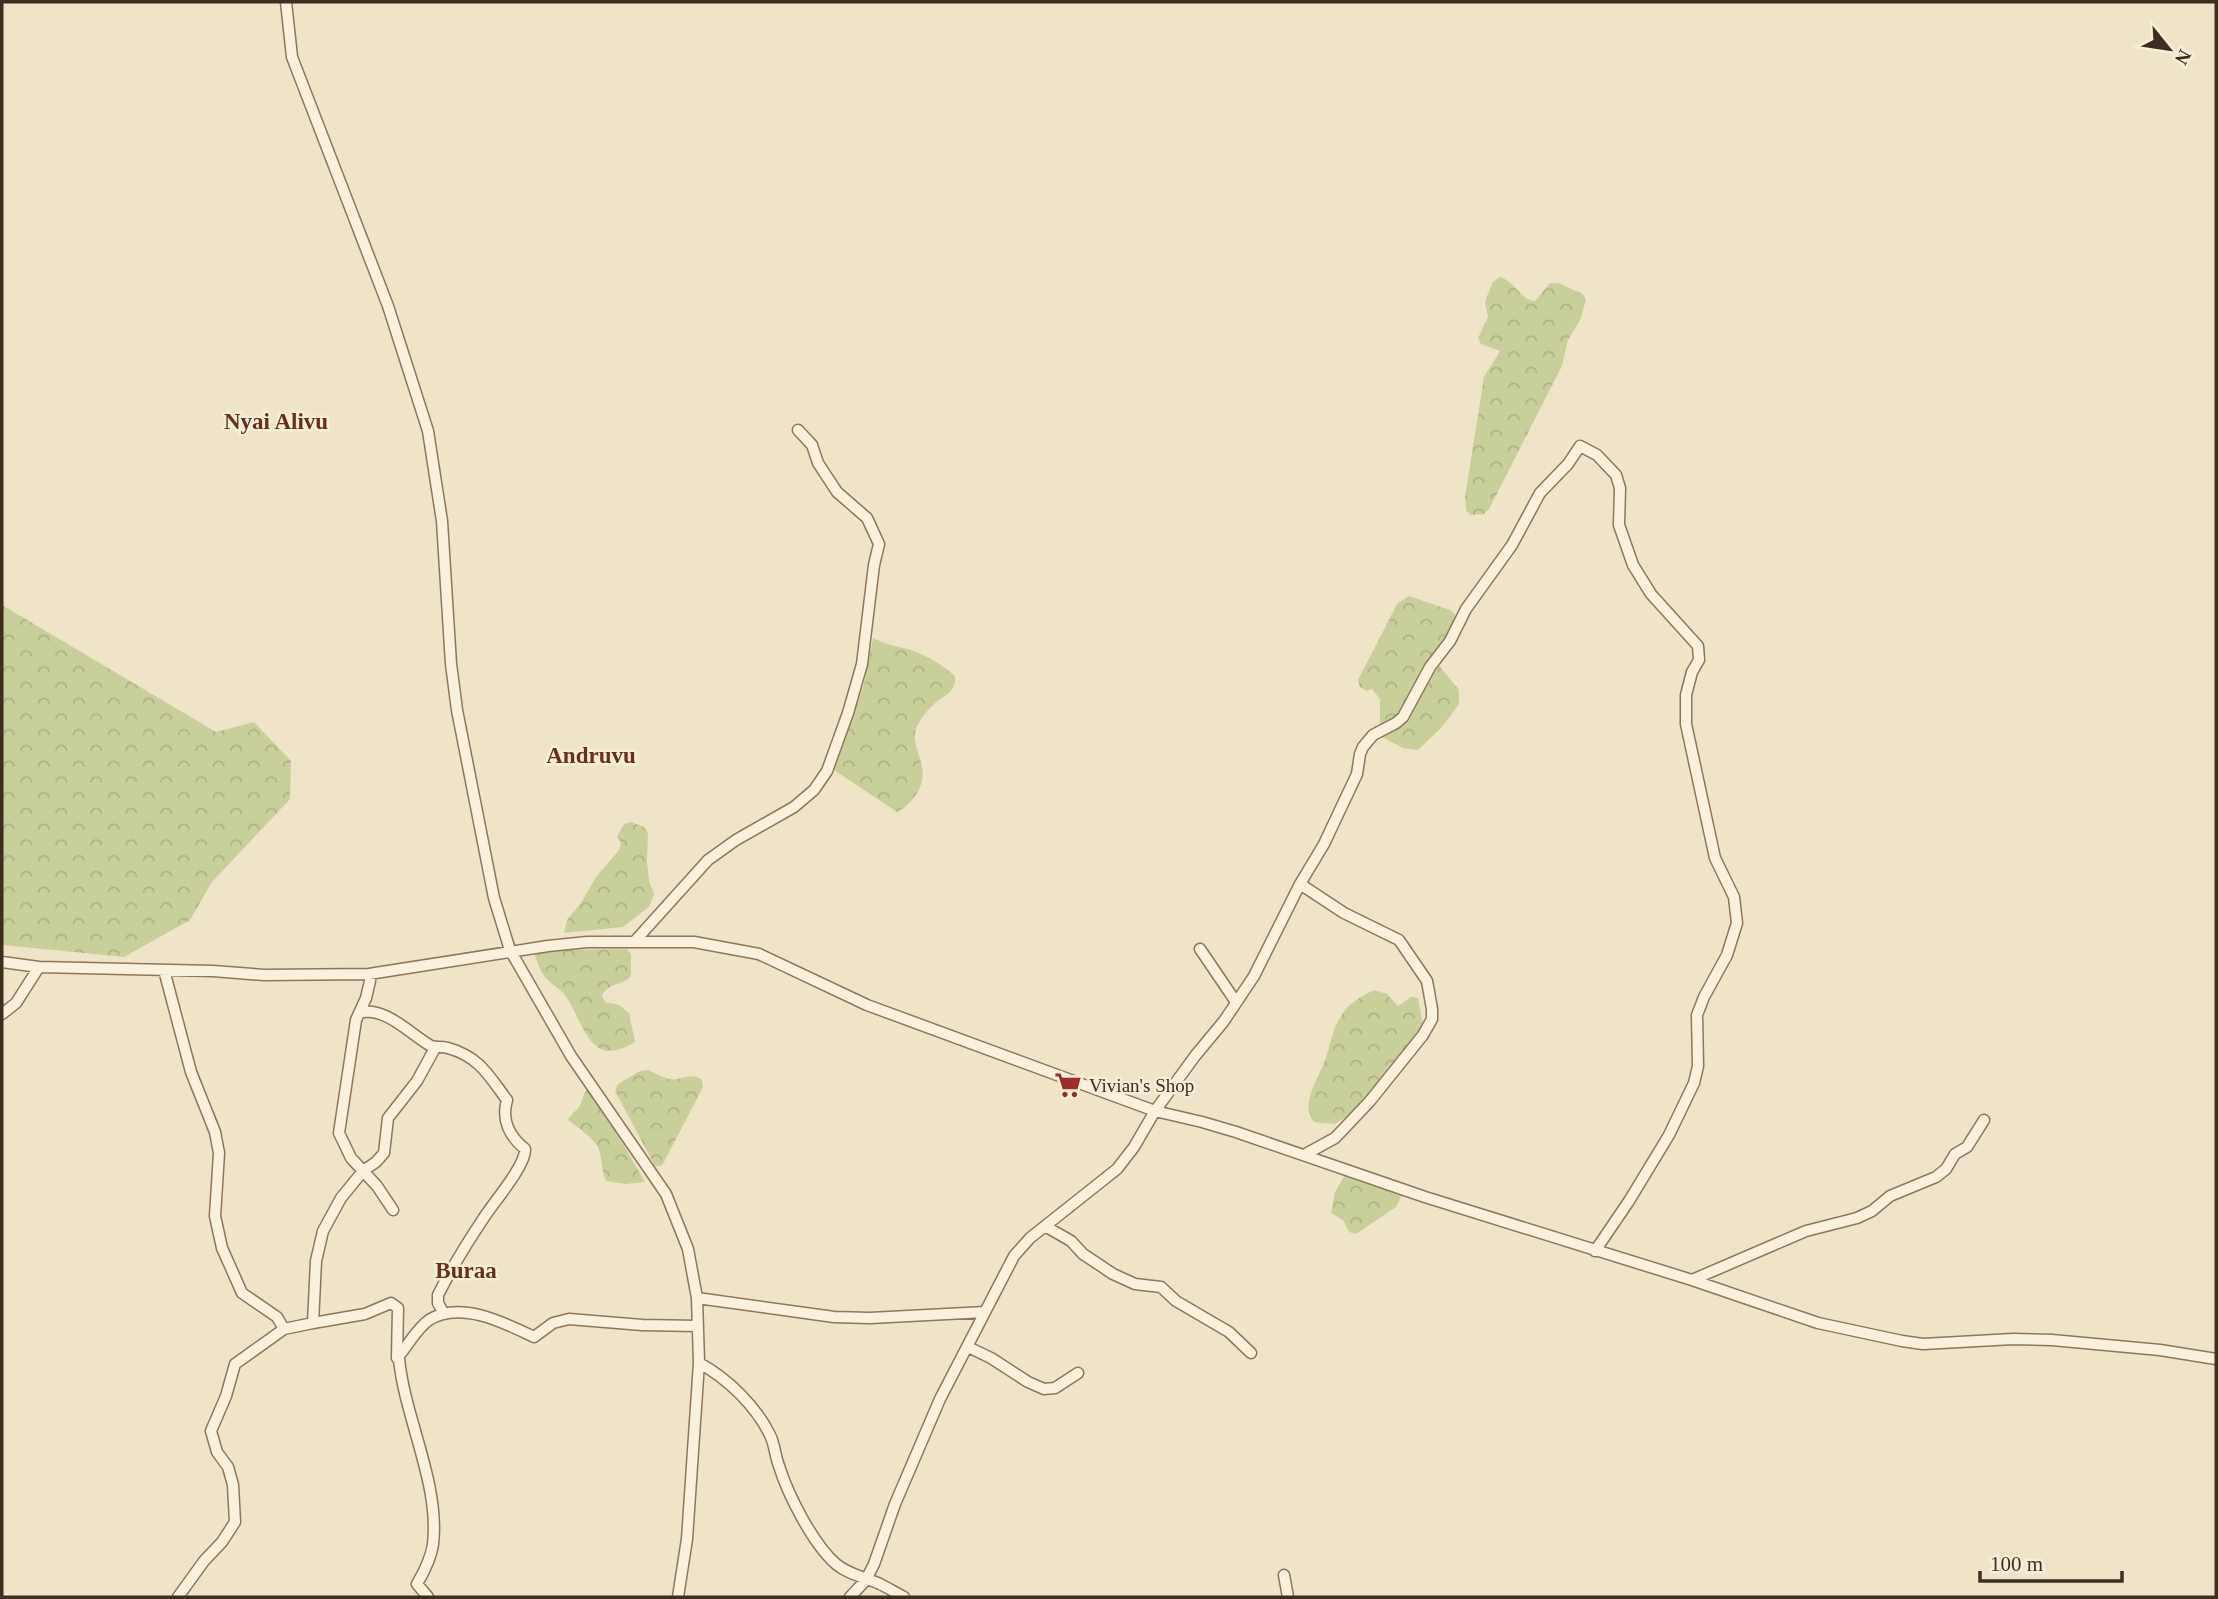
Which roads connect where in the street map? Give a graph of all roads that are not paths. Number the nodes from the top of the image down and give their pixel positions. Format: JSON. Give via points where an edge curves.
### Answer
{"nodes":[{"id":1,"x":286,"y":2,"type":"edge"},
{"id":2,"x":798,"y":430,"type":"dead end"},
{"id":3,"x":1300,"y":884,"type":"junction"},
{"id":4,"x":635,"y":941,"type":"junction"},
{"id":5,"x":1200,"y":949,"type":"dead end"},
{"id":6,"x":510,"y":950,"type":"junction"},
{"id":7,"x":2,"y":962,"type":"edge"},
{"id":8,"x":39,"y":967,"type":"junction"},
{"id":9,"x":164,"y":970,"type":"junction"},
{"id":10,"x":369,"y":974,"type":"junction"},
{"id":11,"x":1236,"y":1002,"type":"junction"},
{"id":12,"x":359,"y":1013,"type":"junction"},
{"id":13,"x":2,"y":1014,"type":"edge"},
{"id":14,"x":435,"y":1048,"type":"junction"},
{"id":15,"x":1155,"y":1111,"type":"junction"},
{"id":16,"x":1984,"y":1120,"type":"dead end"},
{"id":17,"x":1304,"y":1155,"type":"junction"},
{"id":18,"x":363,"y":1171,"type":"junction"},
{"id":19,"x":393,"y":1210,"type":"dead end"},
{"id":20,"x":1045,"y":1226,"type":"junction"},
{"id":21,"x":1595,"y":1251,"type":"junction"},
{"id":22,"x":1692,"y":1280,"type":"junction"},
{"id":23,"x":697,"y":1298,"type":"junction"},
{"id":24,"x":985,"y":1312,"type":"junction"},
{"id":25,"x":444,"y":1314,"type":"junction"},
{"id":26,"x":313,"y":1323,"type":"junction"},
{"id":27,"x":698,"y":1326,"type":"junction"},
{"id":28,"x":284,"y":1329,"type":"junction"},
{"id":29,"x":968,"y":1347,"type":"junction"},
{"id":30,"x":1251,"y":1353,"type":"dead end"},
{"id":31,"x":397,"y":1358,"type":"junction"},
{"id":32,"x":2216,"y":1359,"type":"edge"},
{"id":33,"x":699,"y":1363,"type":"junction"},
{"id":34,"x":1078,"y":1373,"type":"dead end"},
{"id":35,"x":1284,"y":1575,"type":"dead end"},
{"id":36,"x":866,"y":1580,"type":"junction"},
{"id":37,"x":178,"y":1597,"type":"edge"},
{"id":38,"x":428,"y":1597,"type":"edge"},
{"id":39,"x":678,"y":1597,"type":"edge"},
{"id":40,"x":850,"y":1597,"type":"edge"},
{"id":41,"x":904,"y":1597,"type":"edge"},
{"id":42,"x":1288,"y":1597,"type":"edge"}],
"edges":[{"from":1,"to":6,"type":"street","via":[[292,57],[388,306],[428,431],[442,521],[457,710],[491,886]]},
{"from":2,"to":4,"type":"street","via":[[812,445],[837,492],[867,517],[879,544],[862,664],[848,713],[827,771],[814,790],[720,851]]},
{"from":3,"to":11,"type":"street"},
{"from":3,"to":17,"type":"street","via":[[1344,913],[1399,940],[1427,981],[1432,1009],[1423,1035],[1370,1101],[1335,1138]]},
{"from":3,"to":21,"type":"street","via":[[1354,782],[1363,747],[1406,712],[1540,492],[1580,446],[1597,456],[1616,475],[1619,525],[1633,565],[1651,594],[1698,646],[1699,660],[1686,695],[1686,724],[1715,858],[1734,897],[1737,923],[1727,955],[1697,1015],[1694,1083],[1669,1135]]},
{"from":4,"to":6,"type":"street"},
{"from":4,"to":15,"type":"street","via":[[694,942],[759,954],[867,1005]]},
{"from":5,"to":11,"type":"street"},
{"from":6,"to":10,"type":"street"},
{"from":6,"to":23,"type":"street","via":[[571,1056],[666,1194],[688,1249]]},
{"from":7,"to":8,"type":"street"},
{"from":8,"to":9,"type":"street"},
{"from":8,"to":13,"type":"street","via":[[16,1003]]},
{"from":9,"to":10,"type":"street"},
{"from":9,"to":28,"type":"street","via":[[191,1072],[215,1132],[219,1153],[215,1216],[222,1248],[242,1293],[277,1317]]},
{"from":10,"to":12,"type":"street"},
{"from":11,"to":15,"type":"street"},
{"from":12,"to":14,"type":"street","via":[[381,1013]]},
{"from":12,"to":18,"type":"street","via":[[339,1133],[346,1151]]},
{"from":14,"to":18,"type":"street","via":[[388,1118],[384,1153]]},
{"from":14,"to":25,"type":"street","via":[[461,1052],[492,1077],[507,1100],[509,1130],[525,1154],[444,1283],[438,1295]]},
{"from":15,"to":17,"type":"street"},
{"from":15,"to":20,"type":"street","via":[[1116,1168]]},
{"from":16,"to":22,"type":"street","via":[[1967,1147],[1936,1177],[1890,1196],[1857,1218],[1806,1231]]},
{"from":17,"to":21,"type":"street"},
{"from":18,"to":19,"type":"street"},
{"from":18,"to":26,"type":"street","via":[[336,1205],[323,1231],[316,1261]]},
{"from":20,"to":24,"type":"street","via":[[1014,1256]]},
{"from":20,"to":30,"type":"street","via":[[1113,1274],[1135,1284],[1161,1287],[1229,1332]]},
{"from":21,"to":22,"type":"street"},
{"from":22,"to":32,"type":"street","via":[[1818,1323],[1902,1341],[2052,1340]]},
{"from":23,"to":24,"type":"street","via":[[818,1316]]},
{"from":23,"to":27,"type":"street"},
{"from":24,"to":29,"type":"street"},
{"from":25,"to":27,"type":"street","via":[[485,1317],[534,1337],[553,1323],[569,1319]]},
{"from":25,"to":31,"type":"street","via":[[428,1321]]},
{"from":26,"to":28,"type":"street"},
{"from":26,"to":31,"type":"street","via":[[396,1304]]},
{"from":27,"to":33,"type":"street"},
{"from":28,"to":37,"type":"street","via":[[235,1364],[211,1431],[233,1485],[234,1522]]},
{"from":29,"to":34,"type":"street","via":[[1045,1389]]},
{"from":29,"to":36,"type":"street","via":[[940,1399]]},
{"from":31,"to":38,"type":"street","via":[[430,1496],[432,1546],[417,1584]]},
{"from":33,"to":36,"type":"street","via":[[728,1383],[759,1416],[802,1517],[827,1554],[844,1570]]},
{"from":33,"to":39,"type":"street","via":[[687,1539]]},
{"from":35,"to":42,"type":"street"},
{"from":36,"to":40,"type":"street"},
{"from":36,"to":41,"type":"street"}]}
